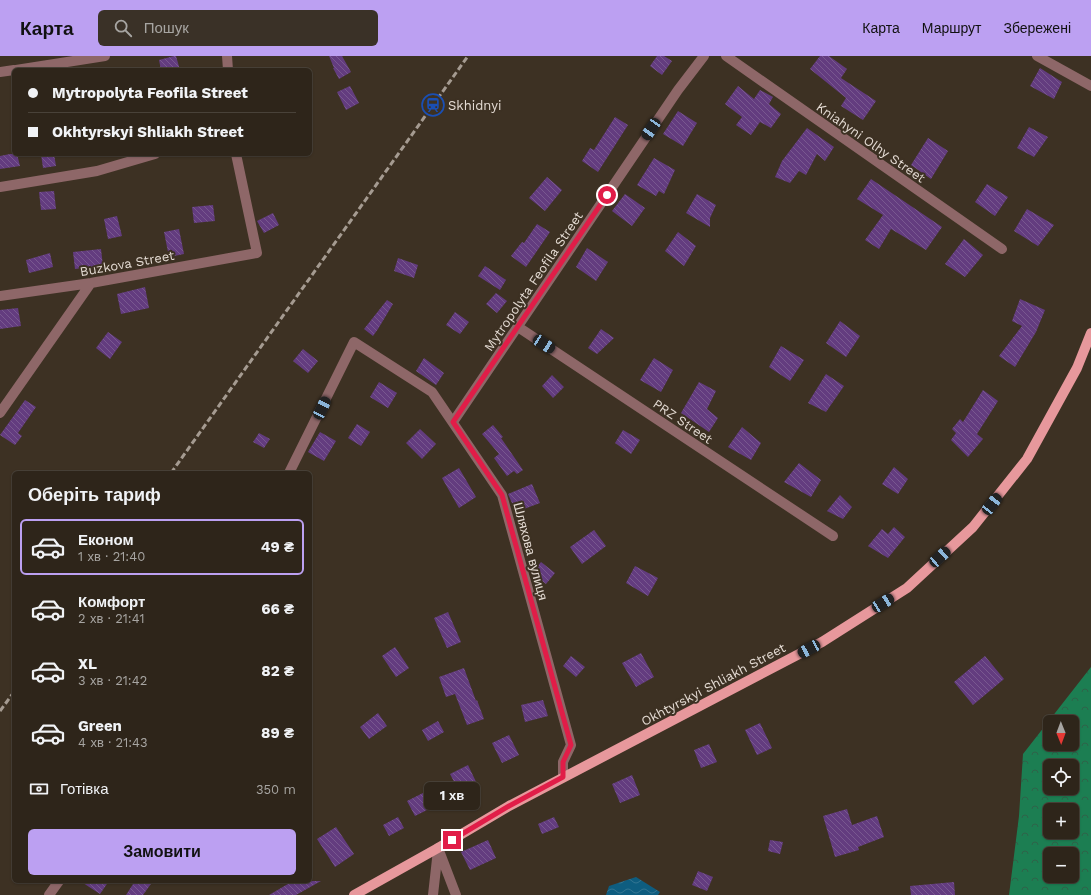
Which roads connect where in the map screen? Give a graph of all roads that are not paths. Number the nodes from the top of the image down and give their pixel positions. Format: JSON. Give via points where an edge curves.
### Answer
{"nodes":[{"id":1,"x":105,"y":56,"type":"edge"},
{"id":2,"x":227,"y":56,"type":"edge"},
{"id":3,"x":704,"y":56,"type":"edge"},
{"id":4,"x":726,"y":56,"type":"edge"},
{"id":5,"x":1037,"y":56,"type":"edge"},
{"id":6,"x":28,"y":68,"type":"edge"},
{"id":7,"x":228,"y":68,"type":"edge"},
{"id":8,"x":12,"y":70,"type":"edge"},
{"id":9,"x":0,"y":72,"type":"edge"},
{"id":10,"x":1091,"y":86,"type":"edge"},
{"id":11,"x":148,"y":156,"type":"edge"},
{"id":12,"x":236,"y":156,"type":"edge"},
{"id":13,"x":0,"y":187,"type":"edge"},
{"id":14,"x":1002,"y":249,"type":"dead end"},
{"id":15,"x":91,"y":283,"type":"junction"},
{"id":16,"x":0,"y":296,"type":"edge"},
{"id":17,"x":518,"y":327,"type":"junction"},
{"id":18,"x":1091,"y":333,"type":"edge"},
{"id":19,"x":0,"y":413,"type":"edge"},
{"id":20,"x":453,"y":422,"type":"junction"},
{"id":21,"x":290,"y":471,"type":"edge"},
{"id":22,"x":833,"y":536,"type":"dead end"},
{"id":23,"x":563,"y":777,"type":"junction"},
{"id":24,"x":438,"y":848,"type":"junction"},
{"id":25,"x":58,"y":883,"type":"edge"},
{"id":26,"x":49,"y":895,"type":"edge"},
{"id":27,"x":354,"y":895,"type":"edge"},
{"id":28,"x":433,"y":895,"type":"edge"},
{"id":29,"x":456,"y":895,"type":"edge"}],
"edges":[{"from":1,"to":6,"type":"street"},
{"from":2,"to":7,"type":"street"},
{"from":3,"to":17,"type":"street","name":"Mytropolyta Feofila Street","via":[[678,90]]},
{"from":4,"to":14,"type":"street","name":"Kniahyni Olhy Street"},
{"from":5,"to":10,"type":"street"},
{"from":8,"to":9,"type":"street"},
{"from":11,"to":13,"type":"street","via":[[97,171]]},
{"from":12,"to":15,"type":"street","name":"Buzkova Street","via":[[257,253]]},
{"from":15,"to":16,"type":"street","name":"Buzkova Street"},
{"from":15,"to":19,"type":"street"},
{"from":17,"to":20,"type":"street","name":"Mytropolyta Feofila Street"},
{"from":17,"to":22,"type":"street","name":"PRZ Street"},
{"from":18,"to":23,"type":"main road","name":"Okhtyrskyi Shliakh Street","via":[[1077,368],[1027,459],[974,527],[907,588],[822,642]]},
{"from":20,"to":21,"type":"street","name":"Шляхова вулиця","via":[[432,392],[354,342]]},
{"from":20,"to":23,"type":"street","name":"Шляхова вулиця","via":[[502,495],[571,745],[563,762]]},
{"from":23,"to":24,"type":"main road","name":"Okhtyrskyi Shliakh Street"},
{"from":24,"to":27,"type":"main road","name":"Okhtyrskyi Shliakh Street"},
{"from":24,"to":28,"type":"street"},
{"from":24,"to":29,"type":"street"},
{"from":25,"to":26,"type":"street"}]}
